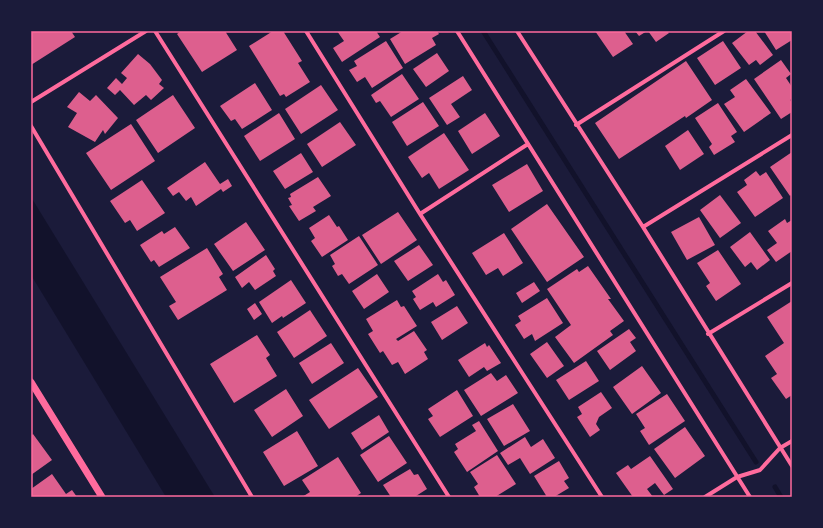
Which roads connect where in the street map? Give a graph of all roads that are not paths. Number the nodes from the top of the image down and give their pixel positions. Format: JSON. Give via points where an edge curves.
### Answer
{"nodes":[{"id":1,"x":146,"y":31,"type":"edge"},
{"id":2,"x":155,"y":31,"type":"edge"},
{"id":3,"x":306,"y":31,"type":"edge"},
{"id":4,"x":457,"y":31,"type":"edge"},
{"id":5,"x":517,"y":31,"type":"edge"},
{"id":6,"x":724,"y":31,"type":"edge"},
{"id":7,"x":31,"y":102,"type":"edge"},
{"id":8,"x":576,"y":125,"type":"junction"},
{"id":9,"x":31,"y":126,"type":"edge"},
{"id":10,"x":792,"y":135,"type":"edge"},
{"id":11,"x":528,"y":144,"type":"junction"},
{"id":12,"x":420,"y":214,"type":"junction"},
{"id":13,"x":643,"y":227,"type":"junction"},
{"id":14,"x":792,"y":283,"type":"edge"},
{"id":15,"x":708,"y":334,"type":"junction"},
{"id":16,"x":31,"y":382,"type":"edge"},
{"id":17,"x":792,"y":441,"type":"edge"},
{"id":18,"x":780,"y":448,"type":"junction"},
{"id":19,"x":792,"y":466,"type":"edge"},
{"id":20,"x":737,"y":477,"type":"junction"},
{"id":21,"x":102,"y":497,"type":"edge"},
{"id":22,"x":252,"y":497,"type":"edge"},
{"id":23,"x":449,"y":497,"type":"edge"},
{"id":24,"x":602,"y":497,"type":"edge"},
{"id":25,"x":704,"y":497,"type":"edge"},
{"id":26,"x":750,"y":497,"type":"edge"}],
"edges":[{"from":1,"to":7,"type":"street"},
{"from":2,"to":23,"type":"street"},
{"from":3,"to":12,"type":"street"},
{"from":4,"to":11,"type":"street"},
{"from":5,"to":8,"type":"street"},
{"from":6,"to":8,"type":"street"},
{"from":8,"to":13,"type":"street"},
{"from":9,"to":22,"type":"street"},
{"from":10,"to":13,"type":"street"},
{"from":11,"to":12,"type":"street"},
{"from":11,"to":20,"type":"street"},
{"from":12,"to":24,"type":"street"},
{"from":13,"to":15,"type":"street"},
{"from":14,"to":15,"type":"street"},
{"from":15,"to":18,"type":"street"},
{"from":16,"to":21,"type":"street"},
{"from":17,"to":18,"type":"street"},
{"from":18,"to":19,"type":"street"},
{"from":18,"to":20,"type":"street","via":[[760,470]]},
{"from":20,"to":25,"type":"street"},
{"from":20,"to":26,"type":"street"}]}
